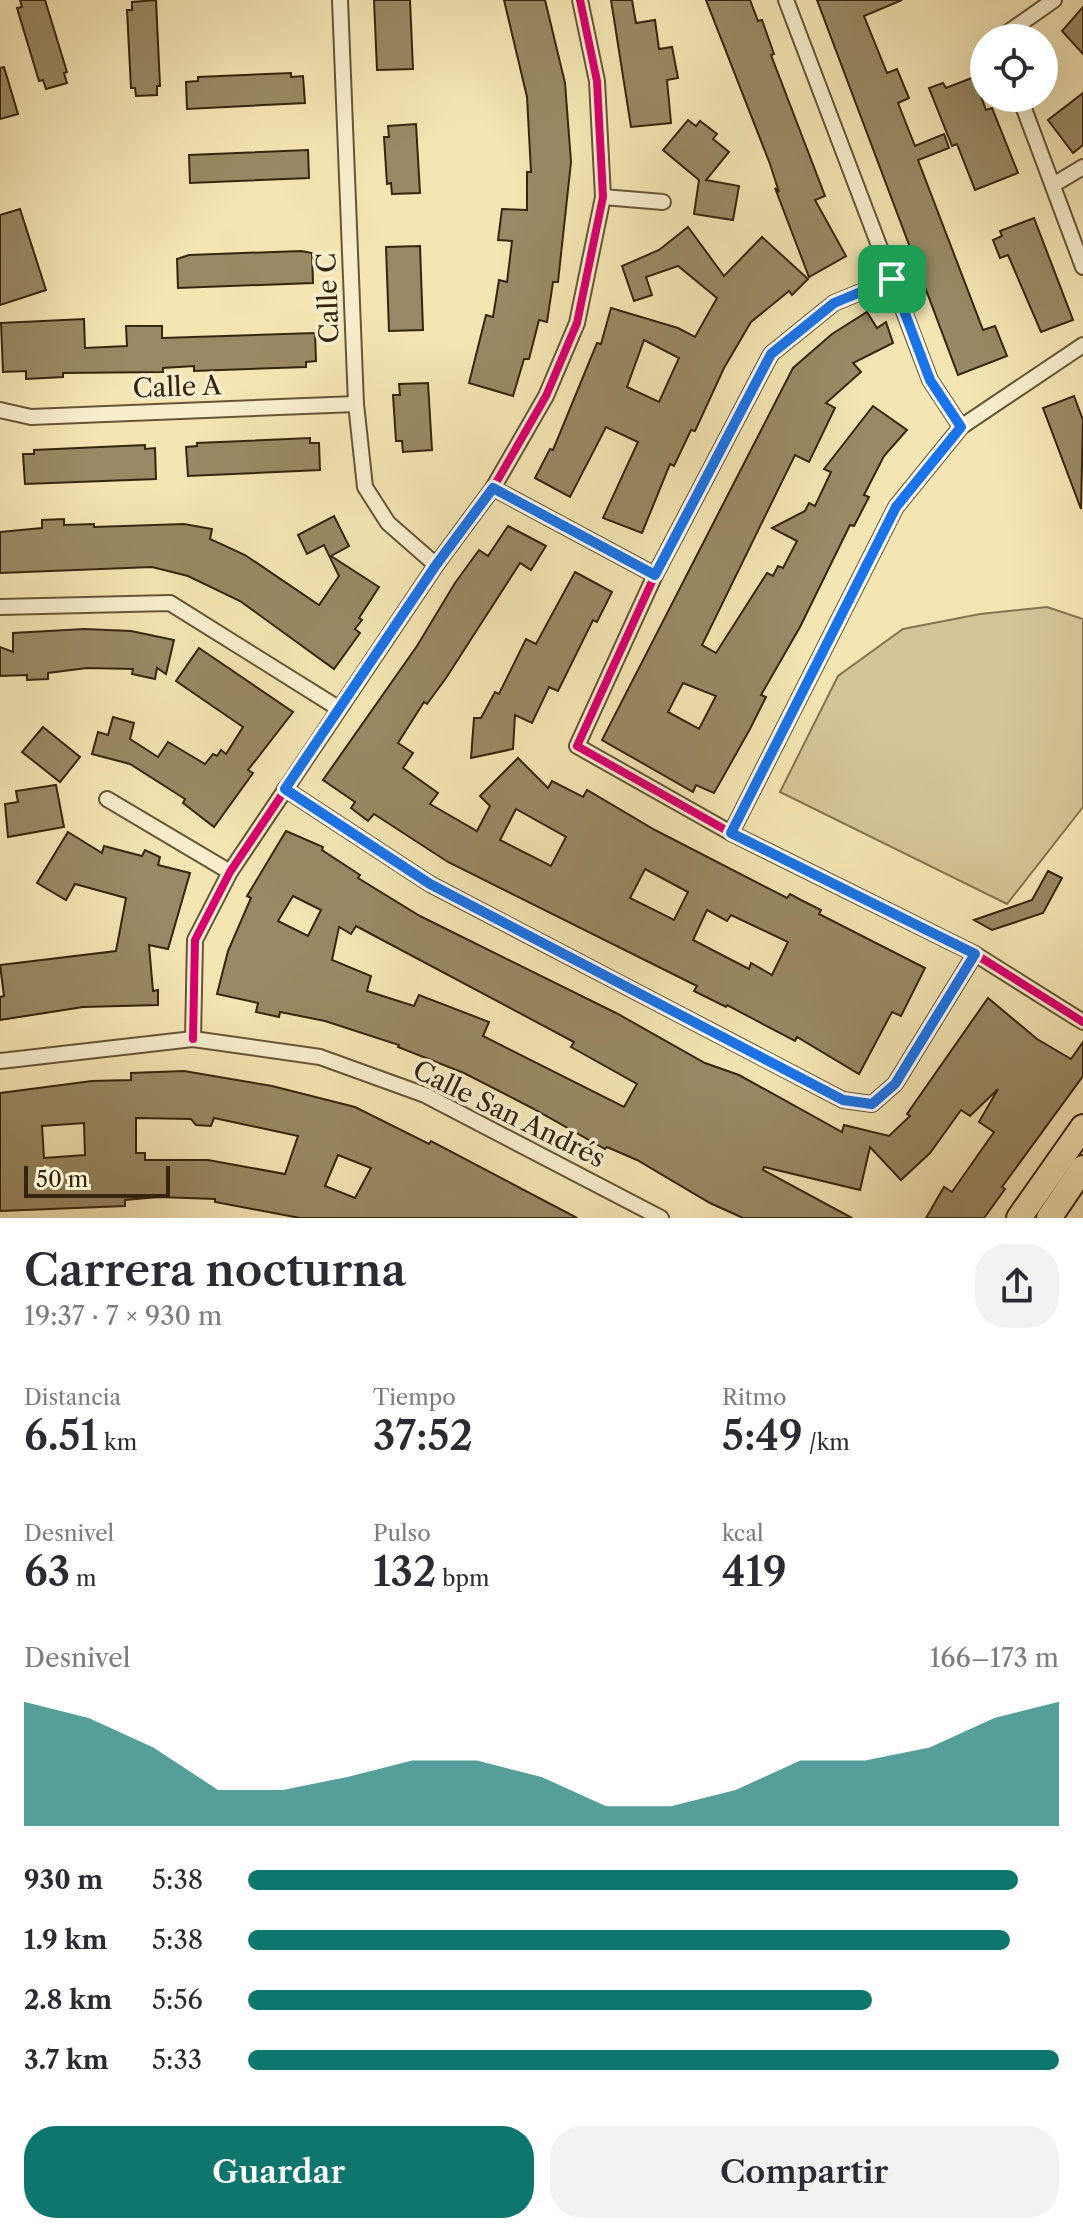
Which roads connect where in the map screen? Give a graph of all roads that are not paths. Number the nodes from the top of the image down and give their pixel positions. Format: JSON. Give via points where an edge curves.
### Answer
{"nodes":[{"id":1,"x":340,"y":0,"type":"edge"},
{"id":2,"x":580,"y":0,"type":"edge"},
{"id":3,"x":786,"y":0,"type":"edge"},
{"id":4,"x":1054,"y":0,"type":"edge"},
{"id":5,"x":1020,"y":24,"type":"edge"},
{"id":6,"x":1025,"y":112,"type":"edge"},
{"id":7,"x":1083,"y":167,"type":"edge"},
{"id":8,"x":1053,"y":185,"type":"junction"},
{"id":9,"x":603,"y":197,"type":"junction"},
{"id":10,"x":663,"y":202,"type":"dead end"},
{"id":11,"x":1083,"y":267,"type":"edge"},
{"id":12,"x":892,"y":279,"type":"junction"},
{"id":13,"x":1083,"y":345,"type":"edge"},
{"id":14,"x":356,"y":404,"type":"junction"},
{"id":15,"x":0,"y":410,"type":"edge"},
{"id":16,"x":961,"y":427,"type":"junction"},
{"id":17,"x":493,"y":488,"type":"junction"},
{"id":18,"x":436,"y":565,"type":"junction"},
{"id":19,"x":655,"y":575,"type":"junction"},
{"id":20,"x":0,"y":607,"type":"edge"},
{"id":21,"x":338,"y":708,"type":"junction"},
{"id":22,"x":285,"y":789,"type":"junction"},
{"id":23,"x":107,"y":799,"type":"dead end"},
{"id":24,"x":731,"y":833,"type":"junction"},
{"id":25,"x":230,"y":872,"type":"junction"},
{"id":26,"x":975,"y":954,"type":"junction"},
{"id":27,"x":1083,"y":1022,"type":"edge"},
{"id":28,"x":193,"y":1039,"type":"junction"},
{"id":29,"x":0,"y":1061,"type":"edge"},
{"id":30,"x":1083,"y":1127,"type":"edge"},
{"id":31,"x":1083,"y":1168,"type":"edge"},
{"id":32,"x":661,"y":1218,"type":"edge"},
{"id":33,"x":1019,"y":1218,"type":"edge"},
{"id":34,"x":1049,"y":1218,"type":"edge"}],
"edges":[{"from":1,"to":14,"type":"street","name":"Calle C"},
{"from":2,"to":9,"type":"street","via":[[597,81]]},
{"from":3,"to":12,"type":"street"},
{"from":4,"to":5,"type":"street"},
{"from":6,"to":8,"type":"street"},
{"from":7,"to":8,"type":"street"},
{"from":8,"to":11,"type":"street"},
{"from":9,"to":10,"type":"street"},
{"from":9,"to":17,"type":"street","via":[[577,323],[546,396]]},
{"from":12,"to":16,"type":"street","via":[[930,380]]},
{"from":12,"to":19,"type":"street","via":[[834,303],[771,354]]},
{"from":13,"to":16,"type":"street"},
{"from":14,"to":15,"type":"street","name":"Calle A","via":[[31,417]]},
{"from":14,"to":18,"type":"street","name":"Calle C","via":[[365,487],[388,523]]},
{"from":16,"to":24,"type":"street","via":[[896,507]]},
{"from":17,"to":18,"type":"street"},
{"from":17,"to":19,"type":"street"},
{"from":18,"to":21,"type":"street"},
{"from":19,"to":24,"type":"street","via":[[577,746]]},
{"from":20,"to":21,"type":"street","via":[[170,603]]},
{"from":21,"to":22,"type":"street"},
{"from":22,"to":25,"type":"street"},
{"from":22,"to":26,"type":"street","via":[[430,884],[843,1100],[872,1104],[895,1084]]},
{"from":23,"to":25,"type":"street"},
{"from":24,"to":26,"type":"street"},
{"from":25,"to":28,"type":"street","via":[[195,940]]},
{"from":26,"to":27,"type":"street"},
{"from":28,"to":29,"type":"street","name":"Calle San Andrés"},
{"from":28,"to":32,"type":"street","name":"Calle San Andrés","via":[[320,1057],[425,1095]]},
{"from":30,"to":33,"type":"main road"},
{"from":31,"to":34,"type":"main road"}]}
